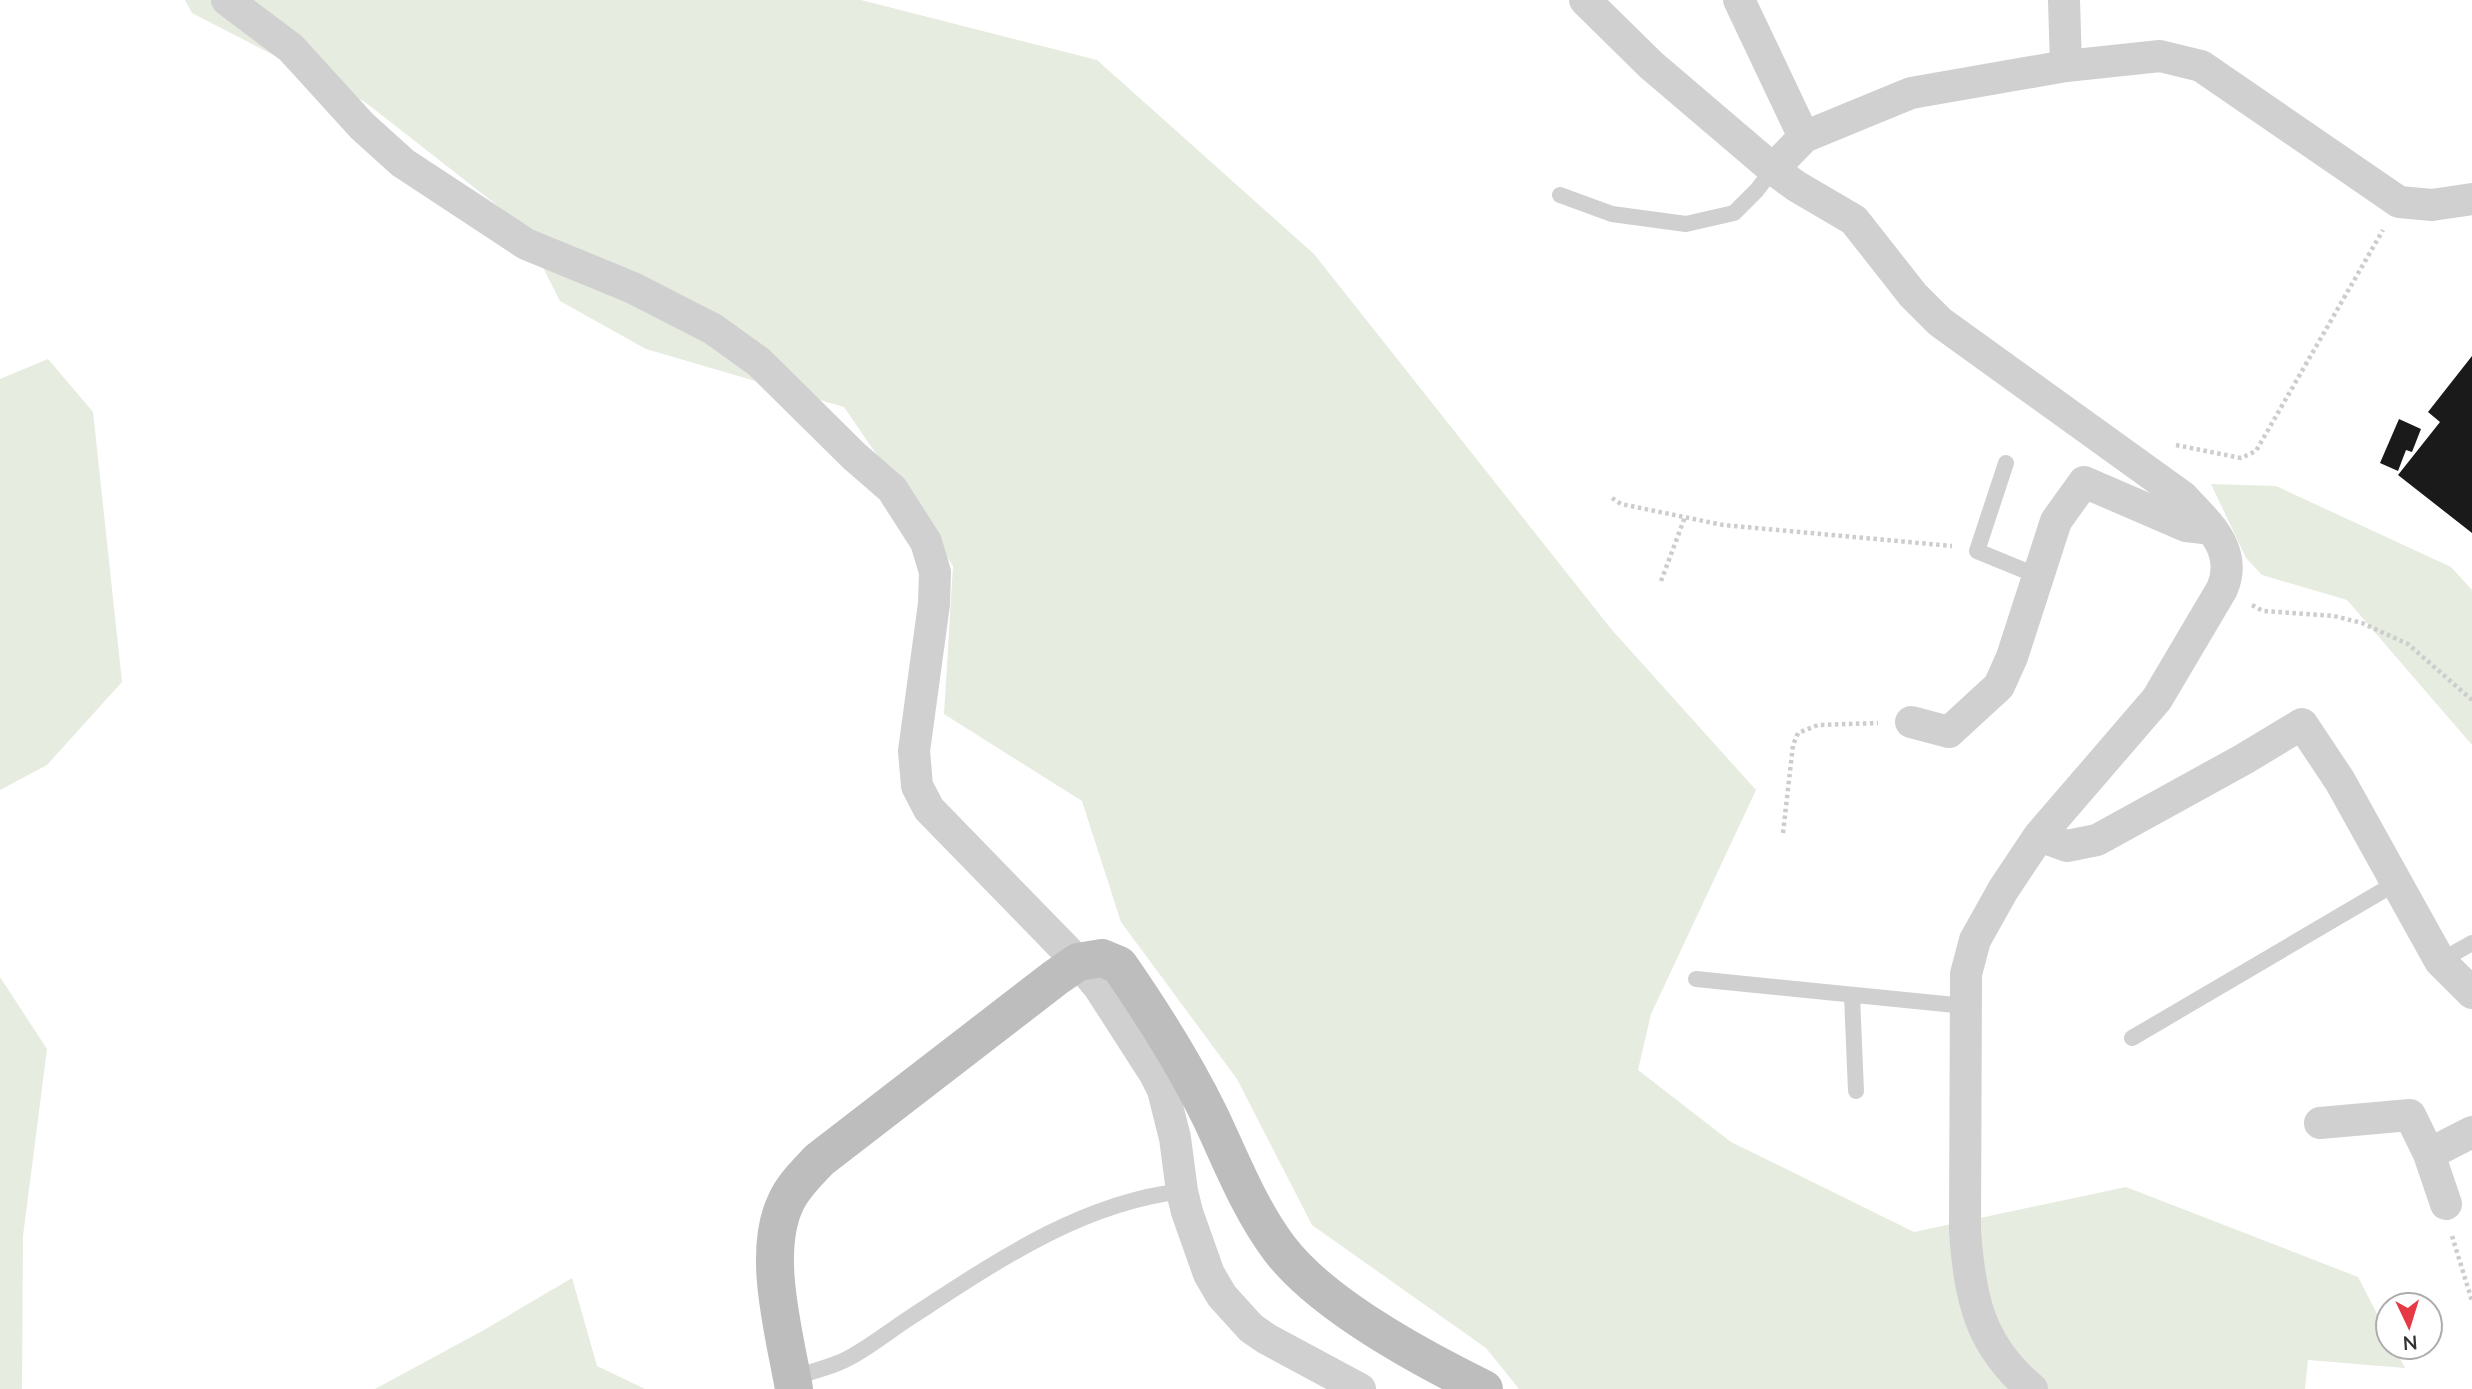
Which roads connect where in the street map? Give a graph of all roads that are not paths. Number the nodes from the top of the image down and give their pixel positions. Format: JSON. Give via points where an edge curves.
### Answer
{"nodes":[{"id":1,"x":227,"y":0,"type":"edge"},
{"id":2,"x":1585,"y":0,"type":"edge"},
{"id":3,"x":1739,"y":0,"type":"edge"},
{"id":4,"x":2064,"y":0,"type":"edge"},
{"id":5,"x":2066,"y":66,"type":"junction"},
{"id":6,"x":1804,"y":138,"type":"junction"},
{"id":7,"x":1773,"y":169,"type":"junction"},
{"id":8,"x":1560,"y":195,"type":"dead end"},
{"id":9,"x":2472,"y":199,"type":"edge"},
{"id":10,"x":2006,"y":463,"type":"dead end"},
{"id":11,"x":2212,"y":528,"type":"junction"},
{"id":12,"x":2038,"y":576,"type":"junction"},
{"id":13,"x":1911,"y":722,"type":"road end"},
{"id":14,"x":2039,"y":836,"type":"junction"},
{"id":15,"x":2396,"y":883,"type":"junction"},
{"id":16,"x":2472,"y":943,"type":"edge"},
{"id":17,"x":2440,"y":961,"type":"junction"},
{"id":18,"x":1078,"y":962,"type":"junction"},
{"id":19,"x":1696,"y":978,"type":"dead end"},
{"id":20,"x":2472,"y":993,"type":"edge"},
{"id":21,"x":1852,"y":996,"type":"junction"},
{"id":22,"x":1965,"y":1006,"type":"junction"},
{"id":23,"x":2132,"y":1038,"type":"dead end"},
{"id":24,"x":1856,"y":1091,"type":"dead end"},
{"id":25,"x":2320,"y":1123,"type":"dead end"},
{"id":26,"x":2472,"y":1132,"type":"edge"},
{"id":27,"x":2428,"y":1154,"type":"junction"},
{"id":28,"x":1182,"y":1191,"type":"junction"},
{"id":29,"x":2446,"y":1204,"type":"road end"},
{"id":30,"x":793,"y":1383,"type":"edge"},
{"id":31,"x":1360,"y":1389,"type":"edge"},
{"id":32,"x":1484,"y":1389,"type":"edge"},
{"id":33,"x":2032,"y":1389,"type":"edge"}],
"edges":[{"from":1,"to":18,"type":"street","via":[[292,48],[362,126],[403,163],[526,244],[633,288],[713,329],[759,362],[892,489],[926,542],[935,572],[914,751],[917,786],[929,810]]},
{"from":2,"to":7,"type":"street","via":[[1651,65]]},
{"from":3,"to":6,"type":"street"},
{"from":4,"to":5,"type":"street"},
{"from":5,"to":6,"type":"street","via":[[1911,93]]},
{"from":5,"to":9,"type":"street","via":[[2160,56],[2202,66],[2399,202],[2432,205]]},
{"from":6,"to":7,"type":"street"},
{"from":7,"to":8,"type":"lane","via":[[1734,212],[1686,224],[1612,214]]},
{"from":7,"to":11,"type":"street","via":[[1854,220],[1940,322],[2183,497]]},
{"from":10,"to":12,"type":"lane","via":[[1977,551]]},
{"from":11,"to":12,"type":"street","via":[[2186,526],[2084,482],[2056,521]]},
{"from":11,"to":14,"type":"street","via":[[2225,550],[2226,579],[2217,600],[2157,699]]},
{"from":12,"to":13,"type":"street","via":[[1998,686],[1949,732]]},
{"from":14,"to":15,"type":"street","via":[[2067,846],[2097,840],[2302,724],[2340,781]]},
{"from":14,"to":22,"type":"street","via":[[1975,940],[1966,974]]},
{"from":15,"to":17,"type":"street"},
{"from":15,"to":23,"type":"lane"},
{"from":16,"to":17,"type":"lane"},
{"from":17,"to":20,"type":"street"},
{"from":18,"to":28,"type":"street","via":[[1100,987],[1163,1090]]},
{"from":18,"to":30,"type":"street","via":[[830,1152],[800,1180],[786,1202],[776,1245]]},
{"from":18,"to":32,"type":"street","via":[[1102,958],[1119,965],[1127,976],[1181,1060],[1251,1205],[1279,1249],[1324,1292],[1378,1330]]},
{"from":19,"to":21,"type":"lane"},
{"from":21,"to":22,"type":"lane"},
{"from":21,"to":24,"type":"lane"},
{"from":22,"to":33,"type":"street","via":[[1968,1270],[1976,1310],[1994,1347],[2011,1372]]},
{"from":25,"to":27,"type":"street","via":[[2410,1115]]},
{"from":26,"to":27,"type":"street"},
{"from":27,"to":29,"type":"street"},
{"from":28,"to":30,"type":"lane","via":[[1098,1210],[1050,1231],[840,1363]]},
{"from":28,"to":31,"type":"street","via":[[1209,1274],[1238,1316],[1267,1339]]}]}
